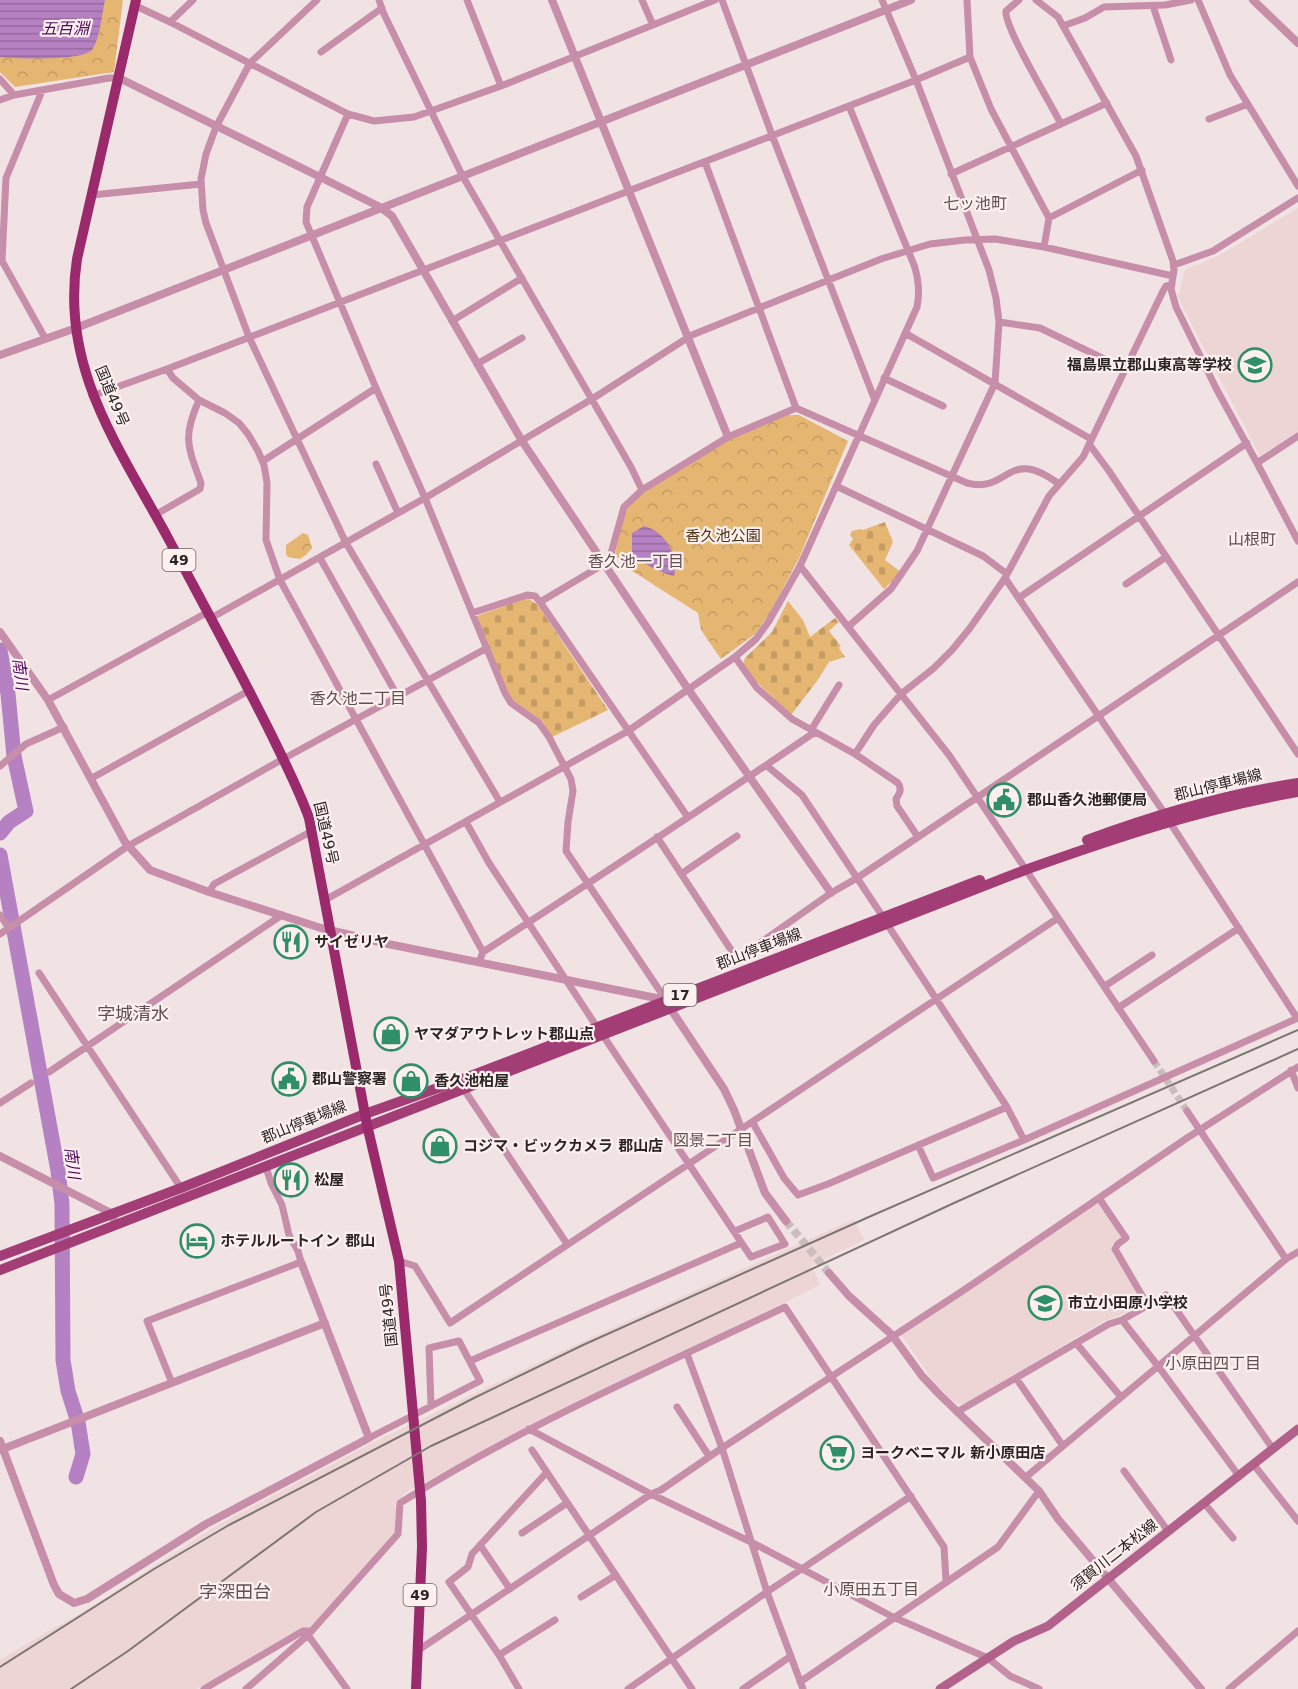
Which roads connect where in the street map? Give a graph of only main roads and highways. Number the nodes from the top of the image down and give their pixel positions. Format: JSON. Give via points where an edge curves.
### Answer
{"nodes":[{"id":1,"x":136,"y":3,"type":"edge"},
{"id":2,"x":1298,"y":783,"type":"edge"},
{"id":3,"x":1298,"y":792,"type":"edge"},
{"id":4,"x":1167,"y":818,"type":"junction"},
{"id":5,"x":366,"y":1119,"type":"junction"},
{"id":6,"x":0,"y":1256,"type":"edge"},
{"id":7,"x":0,"y":1270,"type":"edge"},
{"id":8,"x":1298,"y":1429,"type":"edge"},
{"id":9,"x":416,"y":1689,"type":"edge"},
{"id":10,"x":940,"y":1689,"type":"edge"}],
"edges":[{"from":1,"to":5,"type":"highway","name":"国道49号","number":"49","via":[[75,274],[76,328],[83,367],[92,396],[250,690],[303,800],[332,930]]},
{"from":2,"to":4,"type":"main road","name":"郡山停車場線","number":"17","via":[[1271,787]]},
{"from":3,"to":4,"type":"main road","name":"郡山停車場線","number":"17"},
{"from":4,"to":5,"type":"main road","name":"郡山停車場線","number":"17","via":[[1023,867]]},
{"from":5,"to":6,"type":"main road","name":"郡山停車場線","number":"17"},
{"from":5,"to":7,"type":"main road","name":"郡山停車場線","number":"17","via":[[266,1167]]},
{"from":5,"to":9,"type":"highway","name":"国道49号","number":"49","via":[[399,1261],[406,1321],[421,1501]]},
{"from":8,"to":10,"type":"main road","name":"須賀川二本松線","via":[[1048,1626],[1014,1641]]}]}
